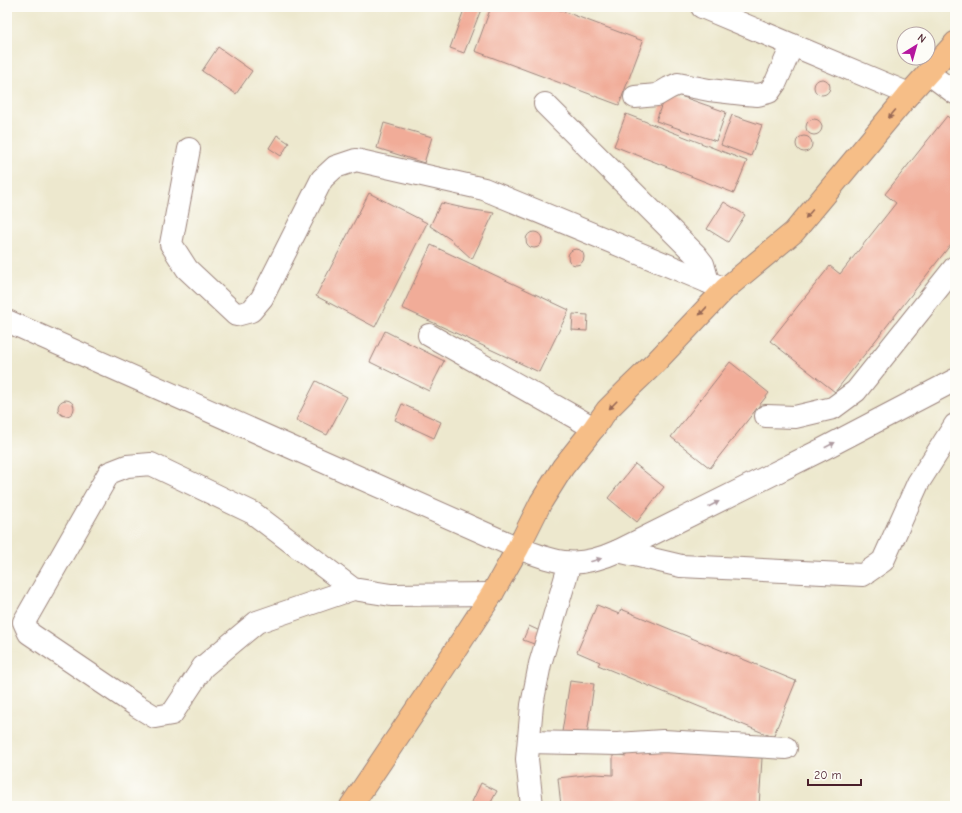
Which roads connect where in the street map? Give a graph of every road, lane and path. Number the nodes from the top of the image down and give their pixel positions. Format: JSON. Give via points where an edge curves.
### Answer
{"nodes":[{"id":1,"x":702,"y":7,"type":"edge"},
{"id":2,"x":955,"y":43,"type":"edge"},
{"id":3,"x":792,"y":45,"type":"junction"},
{"id":4,"x":928,"y":73,"type":"junction"},
{"id":5,"x":955,"y":93,"type":"edge"},
{"id":6,"x":909,"y":94,"type":"junction"},
{"id":7,"x":635,"y":97,"type":"dead end"},
{"id":8,"x":545,"y":104,"type":"dead end"},
{"id":9,"x":189,"y":149,"type":"dead end"},
{"id":10,"x":955,"y":267,"type":"edge"},
{"id":11,"x":716,"y":285,"type":"junction"},
{"id":12,"x":7,"y":321,"type":"edge"},
{"id":13,"x":429,"y":336,"type":"dead end"},
{"id":14,"x":955,"y":380,"type":"edge"},
{"id":15,"x":766,"y":416,"type":"dead end"},
{"id":16,"x":955,"y":425,"type":"edge"},
{"id":17,"x":594,"y":428,"type":"junction"},
{"id":18,"x":518,"y":548,"type":"junction"},
{"id":19,"x":618,"y":552,"type":"junction"},
{"id":20,"x":570,"y":563,"type":"junction"},
{"id":21,"x":352,"y":589,"type":"junction"},
{"id":22,"x":492,"y":594,"type":"junction"},
{"id":23,"x":529,"y":742,"type":"junction"},
{"id":24,"x":786,"y":748,"type":"dead end"},
{"id":25,"x":351,"y":806,"type":"edge"},
{"id":26,"x":532,"y":806,"type":"edge"}],
"edges":[{"from":1,"to":3,"type":"street"},
{"from":2,"to":4,"type":"main road"},
{"from":3,"to":6,"type":"street"},
{"from":3,"to":7,"type":"street","via":[[769,92],[758,95],[744,94],[678,84],[657,95]]},
{"from":4,"to":5,"type":"street"},
{"from":4,"to":6,"type":"main road"},
{"from":6,"to":11,"type":"main road","one_way":true,"via":[[794,232]]},
{"from":8,"to":11,"type":"street","via":[[696,256]]},
{"from":9,"to":11,"type":"street","via":[[171,244],[187,269],[236,314],[251,311],[262,298],[322,179],[335,167],[356,160],[484,189]]},
{"from":10,"to":15,"type":"street","via":[[856,392],[833,408],[795,417]]},
{"from":11,"to":17,"type":"main road","one_way":true,"via":[[652,365],[607,410]]},
{"from":12,"to":18,"type":"street"},
{"from":13,"to":17,"type":"street"},
{"from":19,"to":14,"type":"street","one_way":true},
{"from":16,"to":19,"type":"street","via":[[918,484],[883,561],[863,575],[681,566]]},
{"from":17,"to":18,"type":"main road","via":[[563,467],[541,502]]},
{"from":18,"to":20,"type":"street"},
{"from":18,"to":22,"type":"main road"},
{"from":20,"to":19,"type":"street","one_way":true,"via":[[590,562]]},
{"from":20,"to":23,"type":"street","via":[[540,664],[532,705]]},
{"from":21,"to":21,"type":"street","via":[[253,513],[151,464],[127,466],[109,472],[24,622],[29,633],[156,717],[172,714],[203,667],[257,622]]},
{"from":21,"to":22,"type":"street","via":[[391,595]]},
{"from":22,"to":25,"type":"main road"},
{"from":23,"to":24,"type":"street","via":[[617,744],[663,741]]},
{"from":23,"to":26,"type":"street"}]}
